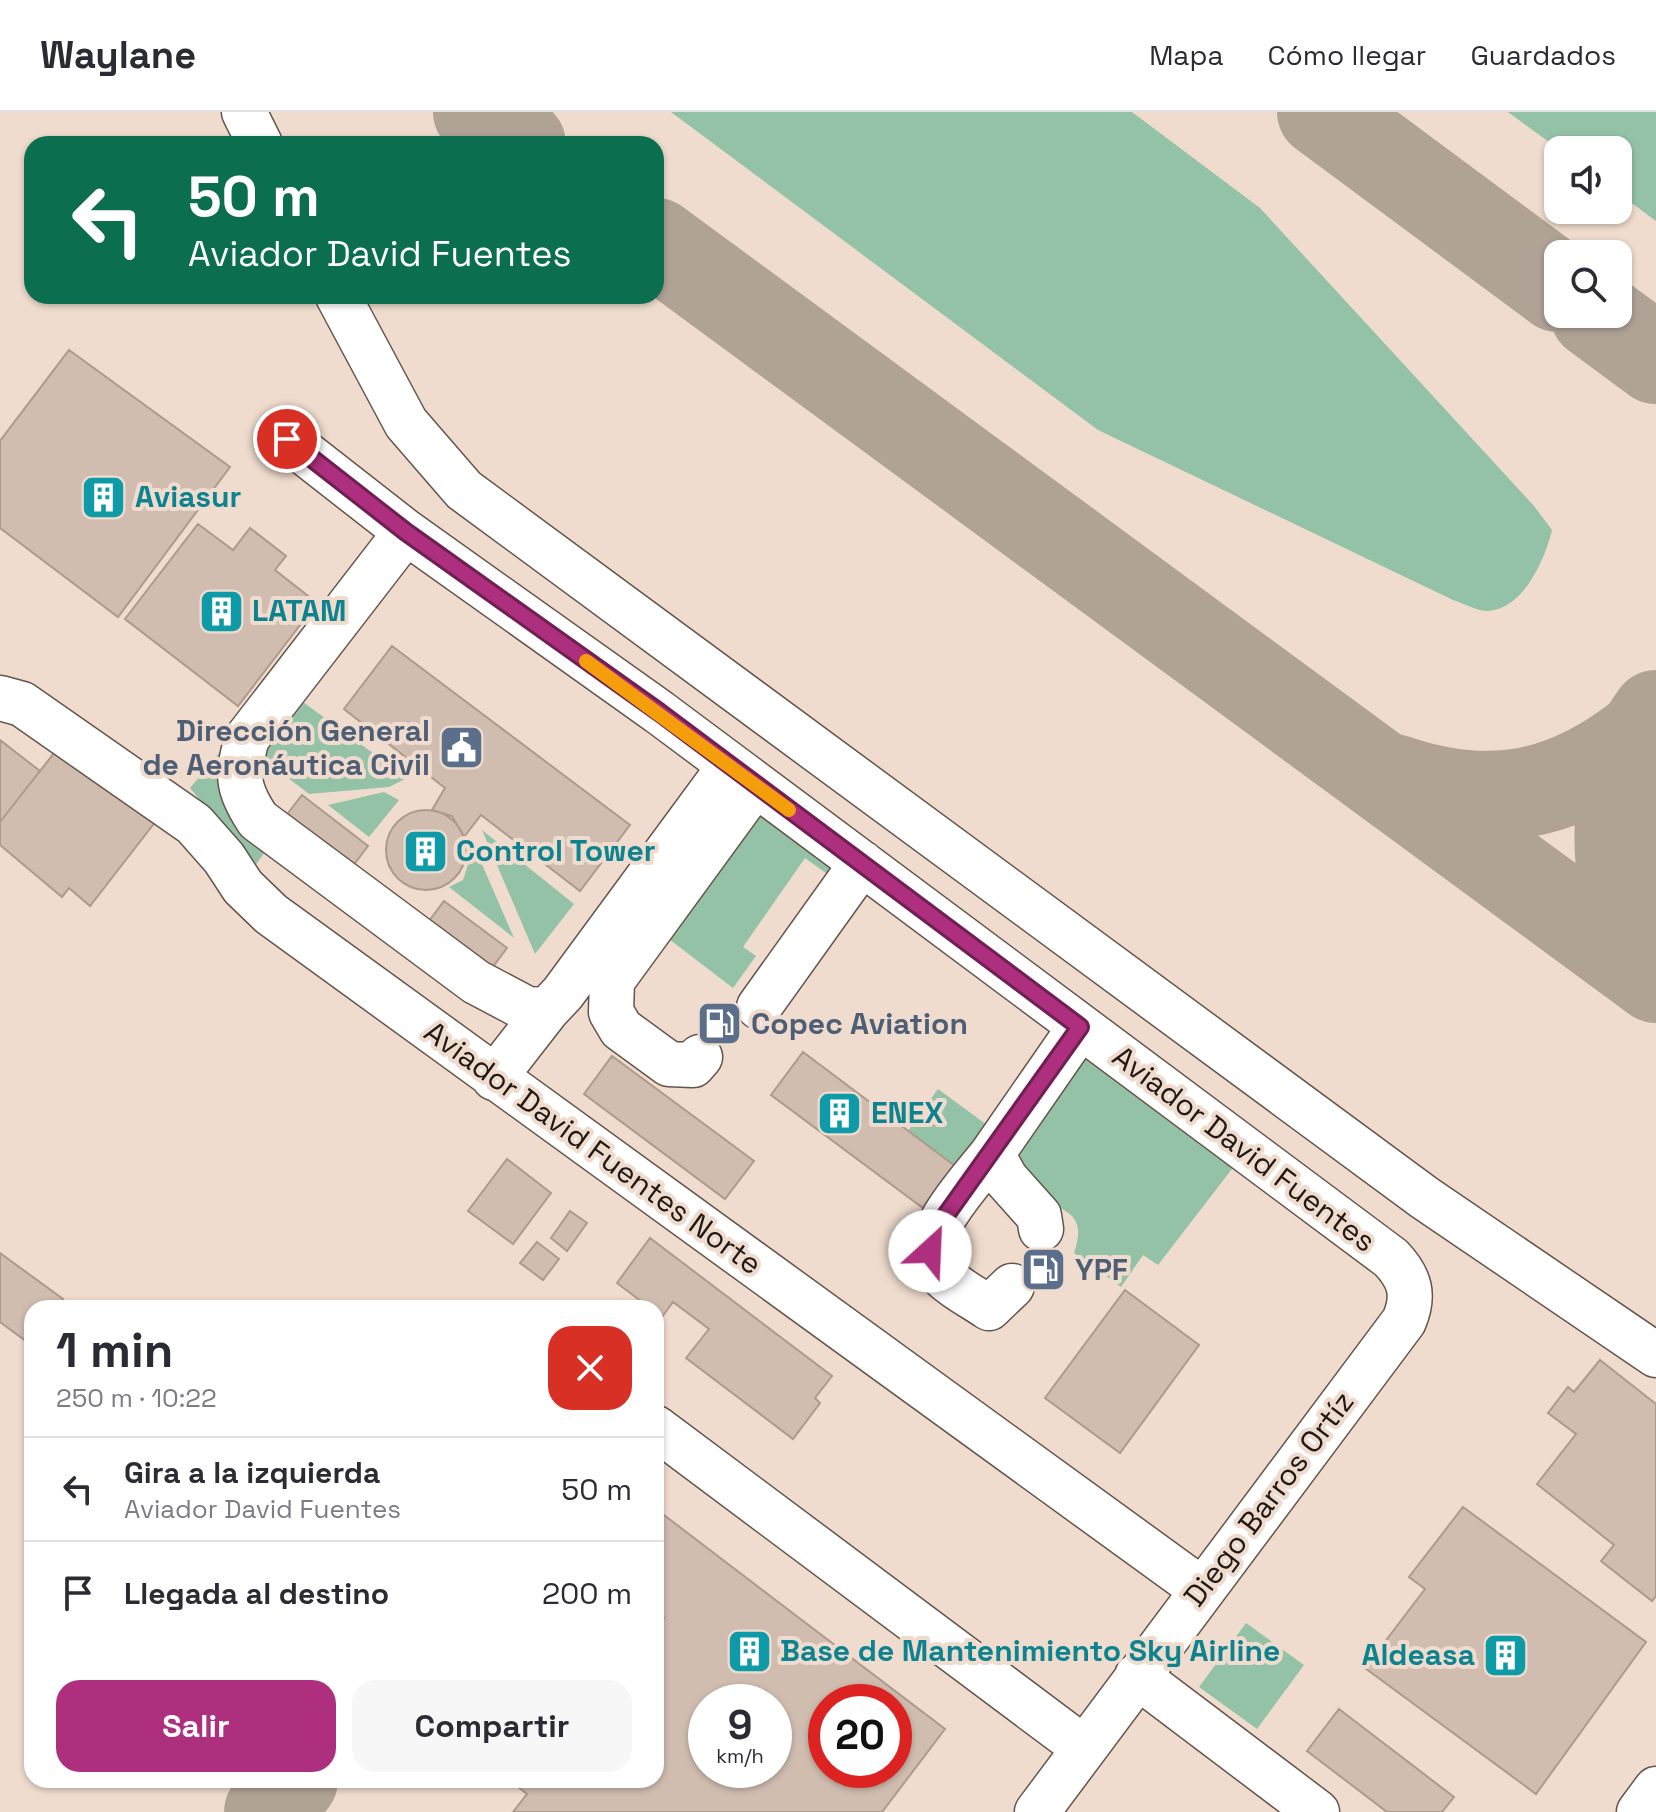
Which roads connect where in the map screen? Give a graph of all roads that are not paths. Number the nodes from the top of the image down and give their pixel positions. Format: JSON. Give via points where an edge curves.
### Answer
{"nodes":[{"id":1,"x":244,"y":112,"type":"edge"},
{"id":2,"x":256,"y":136,"type":"edge"},
{"id":3,"x":342,"y":304,"type":"edge"},
{"id":4,"x":287,"y":439,"type":"dead end"},
{"id":5,"x":406,"y":532,"type":"junction"},
{"id":6,"x":0,"y":698,"type":"edge"},
{"id":7,"x":742,"y":775,"type":"junction"},
{"id":8,"x":862,"y":863,"type":"junction"},
{"id":9,"x":528,"y":1006,"type":"junction"},
{"id":10,"x":759,"y":1007,"type":"dead end"},
{"id":11,"x":1080,"y":1027,"type":"junction"},
{"id":12,"x":700,"y":1057,"type":"dead end"},
{"id":13,"x":503,"y":1066,"type":"junction"},
{"id":14,"x":992,"y":1154,"type":"junction"},
{"id":15,"x":1041,"y":1229,"type":"dead end"},
{"id":16,"x":1391,"y":1258,"type":"joint"},
{"id":17,"x":1012,"y":1286,"type":"dead end"},
{"id":18,"x":1656,"y":1355,"type":"edge"},
{"id":19,"x":664,"y":1434,"type":"edge"},
{"id":20,"x":1201,"y":1589,"type":"junction"},
{"id":21,"x":1137,"y":1676,"type":"junction"},
{"id":22,"x":1084,"y":1748,"type":"junction"},
{"id":23,"x":1656,"y":1789,"type":"edge"},
{"id":24,"x":1037,"y":1812,"type":"edge"},
{"id":25,"x":1317,"y":1812,"type":"edge"},
{"id":26,"x":1639,"y":1812,"type":"edge"}],
"edges":[{"from":1,"to":2,"type":"street"},
{"from":3,"to":18,"type":"street","via":[[406,423],[464,490],[1425,1198]]},
{"from":4,"to":5,"type":"street","name":"Aviador David Fuentes"},
{"from":5,"to":7,"type":"street","name":"Aviador David Fuentes"},
{"from":5,"to":9,"type":"street","via":[[247,738],[238,772],[240,787],[258,820],[272,833],[476,982]]},
{"from":6,"to":13,"type":"street","name":"Aviador David Fuentes Norte","via":[[22,704],[194,824],[257,903]]},
{"from":7,"to":8,"type":"street","name":"Aviador David Fuentes"},
{"from":7,"to":9,"type":"street","via":[[563,993]]},
{"from":7,"to":12,"type":"street","via":[[612,981],[611,1012],[621,1029],[669,1064],[693,1065]]},
{"from":8,"to":10,"type":"street"},
{"from":8,"to":11,"type":"street","name":"Aviador David Fuentes"},
{"from":9,"to":13,"type":"street"},
{"from":11,"to":14,"type":"street"},
{"from":11,"to":16,"type":"street","name":"Aviador David Fuentes"},
{"from":13,"to":20,"type":"street","name":"Aviador David Fuentes Norte"},
{"from":14,"to":15,"type":"street","via":[[1039,1216]]},
{"from":14,"to":17,"type":"street","via":[[936,1229],[930,1251],[937,1270],[989,1308]]},
{"from":16,"to":20,"type":"street","name":"Diego Barros Ortíz","via":[[1405,1272],[1410,1288],[1404,1321]]},
{"from":19,"to":22,"type":"street"},
{"from":20,"to":21,"type":"street","name":"Diego Barros Ortíz"},
{"from":21,"to":22,"type":"street","name":"Diego Barros Ortíz"},
{"from":21,"to":25,"type":"street"},
{"from":22,"to":24,"type":"street","name":"Diego Barros Ortíz"},
{"from":23,"to":26,"type":"street"}]}
